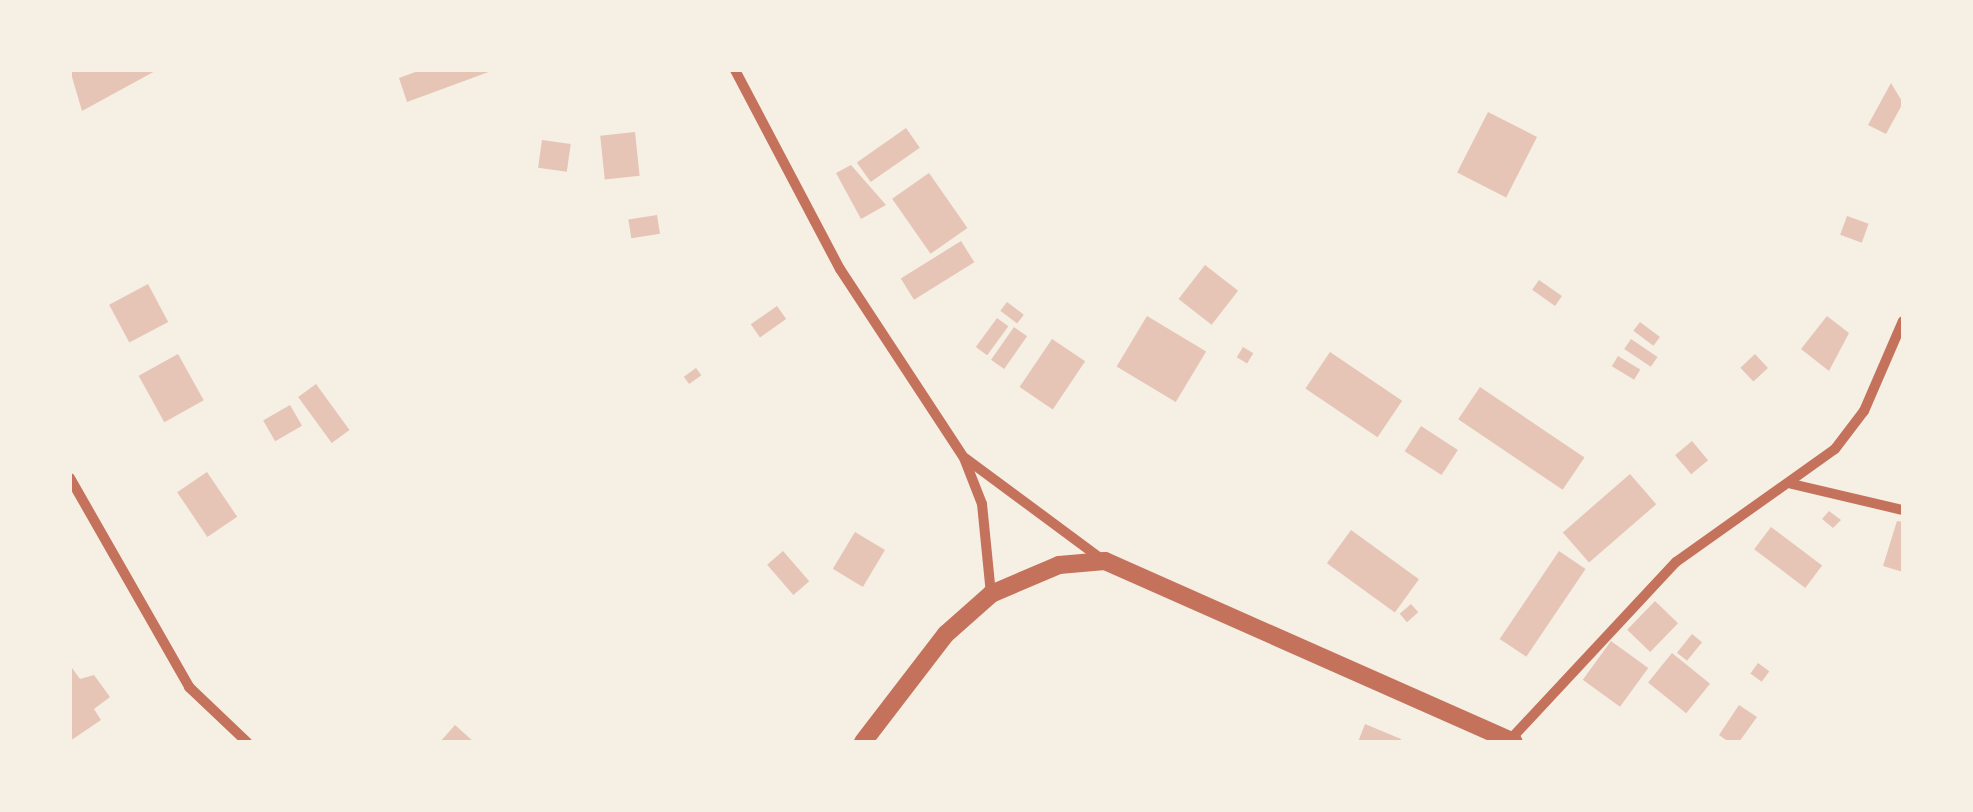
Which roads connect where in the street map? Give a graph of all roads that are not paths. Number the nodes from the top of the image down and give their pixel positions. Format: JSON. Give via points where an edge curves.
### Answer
{"nodes":[{"id":1,"x":735,"y":70,"type":"edge"},
{"id":2,"x":1903,"y":321,"type":"edge"},
{"id":3,"x":964,"y":458,"type":"junction"},
{"id":4,"x":70,"y":478,"type":"edge"},
{"id":5,"x":1792,"y":484,"type":"junction"},
{"id":6,"x":1903,"y":510,"type":"edge"},
{"id":7,"x":1105,"y":561,"type":"junction"},
{"id":8,"x":991,"y":594,"type":"junction"},
{"id":9,"x":1511,"y":741,"type":"edge"},
{"id":10,"x":247,"y":742,"type":"edge"},
{"id":11,"x":863,"y":742,"type":"edge"}],
"edges":[{"from":1,"to":3,"type":"street","via":[[876,330]]},
{"from":2,"to":5,"type":"street","via":[[1864,411]]},
{"from":3,"to":7,"type":"street"},
{"from":3,"to":8,"type":"street","via":[[982,504]]},
{"from":4,"to":10,"type":"street","via":[[189,687]]},
{"from":5,"to":6,"type":"street"},
{"from":5,"to":9,"type":"street","via":[[1676,562]]},
{"from":7,"to":8,"type":"street","via":[[1059,565]]},
{"from":7,"to":9,"type":"street"},
{"from":8,"to":11,"type":"street","via":[[946,634]]}]}
